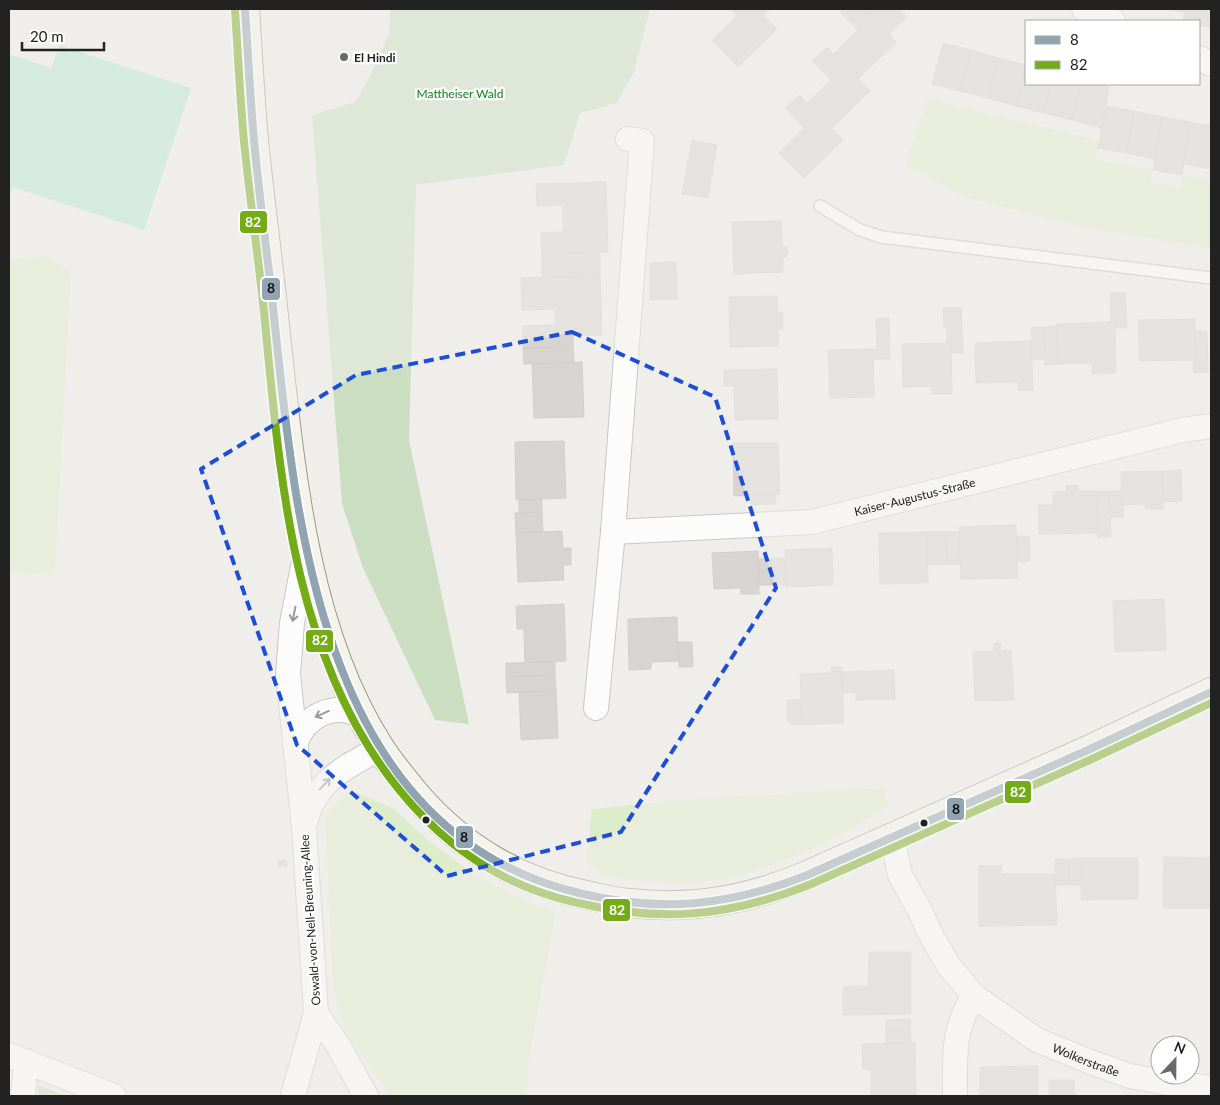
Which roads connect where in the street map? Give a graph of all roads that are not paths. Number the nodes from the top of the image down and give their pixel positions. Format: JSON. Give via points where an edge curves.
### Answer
{"nodes":[{"id":1,"x":245,"y":9,"type":"edge"},
{"id":2,"x":1084,"y":9,"type":"edge"},
{"id":3,"x":1111,"y":20,"type":"edge"},
{"id":4,"x":628,"y":139,"type":"dead end"},
{"id":5,"x":820,"y":206,"type":"dead end"},
{"id":6,"x":1211,"y":278,"type":"edge"},
{"id":7,"x":1211,"y":426,"type":"edge"},
{"id":8,"x":613,"y":532,"type":"junction"},
{"id":9,"x":306,"y":549,"type":"junction"},
{"id":10,"x":1211,"y":692,"type":"edge"},
{"id":11,"x":596,"y":708,"type":"dead end"},
{"id":12,"x":362,"y":717,"type":"junction"},
{"id":13,"x":295,"y":744,"type":"junction"},
{"id":14,"x":380,"y":748,"type":"junction"},
{"id":15,"x":304,"y":827,"type":"junction"},
{"id":16,"x":892,"y":837,"type":"junction"},
{"id":17,"x":974,"y":996,"type":"junction"},
{"id":18,"x":316,"y":1014,"type":"junction"},
{"id":19,"x":18,"y":1058,"type":"edge"},
{"id":20,"x":1211,"y":1088,"type":"edge"},
{"id":21,"x":23,"y":1096,"type":"edge"},
{"id":22,"x":114,"y":1096,"type":"edge"},
{"id":23,"x":293,"y":1096,"type":"edge"},
{"id":24,"x":366,"y":1096,"type":"edge"},
{"id":25,"x":955,"y":1096,"type":"edge"}],
"edges":[{"from":1,"to":9,"type":"street","name":"Oswald-von-Nell-Breuning-Allee","via":[[254,138],[286,429]]},
{"from":2,"to":3,"type":"street"},
{"from":4,"to":8,"type":"street","via":[[642,141]]},
{"from":5,"to":6,"type":"lane","via":[[860,230],[881,237]]},
{"from":7,"to":8,"type":"street","name":"Kaiser-Augustus-Straße","via":[[1182,430],[812,522]]},
{"from":8,"to":11,"type":"street"},
{"from":9,"to":12,"type":"street","name":"Oswald-von-Nell-Breuning-Allee","via":[[325,626]]},
{"from":9,"to":13,"type":"street","name":"Oswald-von-Nell-Breuning-Allee","one_way":true,"via":[[292,623],[288,674]]},
{"from":10,"to":16,"type":"street"},
{"from":12,"to":13,"type":"street","one_way":true,"via":[[336,709],[324,712],[304,727]]},
{"from":12,"to":14,"type":"street","name":"Oswald-von-Nell-Breuning-Allee"},
{"from":13,"to":15,"type":"street","name":"Oswald-von-Nell-Breuning-Allee"},
{"from":15,"to":14,"type":"street","name":"Oswald-von-Nell-Breuning-Allee","one_way":true,"via":[[314,798],[323,785]]},
{"from":14,"to":16,"type":"street","via":[[428,808],[470,846],[497,863],[543,884],[627,903],[710,904],[753,895],[782,886]]},
{"from":15,"to":18,"type":"street","name":"Oswald-von-Nell-Breuning-Allee"},
{"from":16,"to":17,"type":"street","name":"Wolkerstraße","via":[[900,875],[949,966]]},
{"from":17,"to":20,"type":"street","name":"Wolkerstraße","via":[[1037,1040],[1093,1063],[1130,1076]]},
{"from":17,"to":25,"type":"street","via":[[959,1027]]},
{"from":18,"to":23,"type":"street","name":"Oswald-von-Nell-Breuning-Allee"},
{"from":18,"to":24,"type":"street","name":"Oswald-von-Nell-Breuning-Allee"},
{"from":19,"to":21,"type":"street"},
{"from":19,"to":22,"type":"street"}]}
